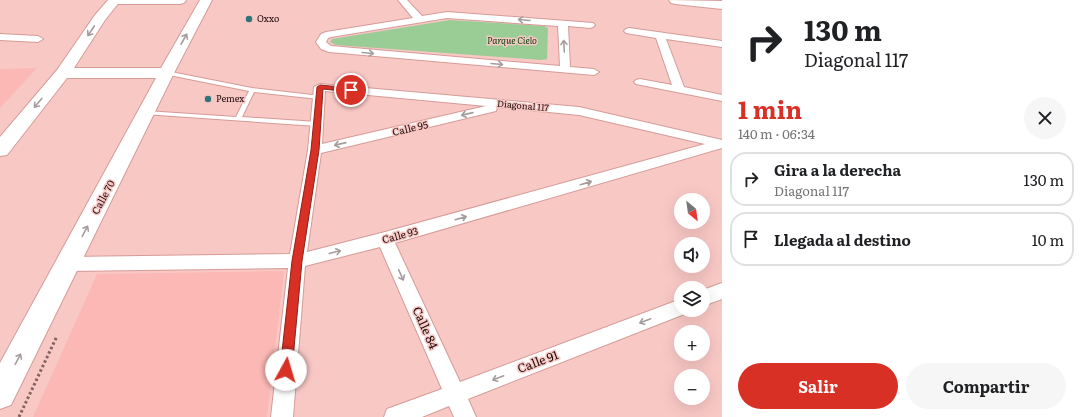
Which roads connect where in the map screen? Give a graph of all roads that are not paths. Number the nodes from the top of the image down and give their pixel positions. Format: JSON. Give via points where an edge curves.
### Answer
{"nodes":[{"id":1,"x":114,"y":0,"type":"edge"},
{"id":2,"x":180,"y":0,"type":"edge"},
{"id":3,"x":206,"y":0,"type":"edge"},
{"id":4,"x":402,"y":0,"type":"edge"},
{"id":5,"x":675,"y":0,"type":"edge"},
{"id":6,"x":714,"y":3,"type":"edge"},
{"id":7,"x":419,"y":19,"type":"junction"},
{"id":8,"x":562,"y":23,"type":"junction"},
{"id":9,"x":590,"y":25,"type":"dead end"},
{"id":10,"x":629,"y":31,"type":"dead end"},
{"id":11,"x":660,"y":35,"type":"junction"},
{"id":12,"x":0,"y":37,"type":"edge"},
{"id":13,"x":38,"y":39,"type":"dead end"},
{"id":14,"x":722,"y":44,"type":"edge"},
{"id":15,"x":565,"y":69,"type":"junction"},
{"id":16,"x":594,"y":72,"type":"dead end"},
{"id":17,"x":63,"y":73,"type":"junction"},
{"id":18,"x":166,"y":73,"type":"junction"},
{"id":19,"x":640,"y":82,"type":"dead end"},
{"id":20,"x":252,"y":90,"type":"junction"},
{"id":21,"x":679,"y":90,"type":"junction"},
{"id":22,"x":319,"y":92,"type":"junction"},
{"id":23,"x":722,"y":98,"type":"edge"},
{"id":24,"x":505,"y":105,"type":"junction"},
{"id":25,"x":146,"y":113,"type":"junction"},
{"id":26,"x":238,"y":119,"type":"junction"},
{"id":27,"x":317,"y":124,"type":"junction"},
{"id":28,"x":722,"y":144,"type":"edge"},
{"id":29,"x":0,"y":150,"type":"edge"},
{"id":30,"x":315,"y":150,"type":"junction"},
{"id":31,"x":385,"y":239,"type":"junction"},
{"id":32,"x":297,"y":261,"type":"junction"},
{"id":33,"x":68,"y":264,"type":"junction"},
{"id":34,"x":722,"y":290,"type":"edge"},
{"id":35,"x":710,"y":295,"type":"edge"},
{"id":36,"x":674,"y":309,"type":"edge"},
{"id":37,"x":0,"y":394,"type":"edge"},
{"id":38,"x":454,"y":395,"type":"junction"},
{"id":39,"x":282,"y":417,"type":"edge"},
{"id":40,"x":395,"y":417,"type":"edge"},
{"id":41,"x":464,"y":417,"type":"edge"}],
"edges":[{"from":1,"to":2,"type":"main road"},
{"from":1,"to":17,"type":"main road","one_way":true},
{"from":18,"to":3,"type":"main road","name":"Calle 70","one_way":true},
{"from":4,"to":7,"type":"street"},
{"from":5,"to":6,"type":"main road"},
{"from":8,"to":7,"type":"street","one_way":true,"via":[[457,15]]},
{"from":7,"to":15,"type":"street","one_way":true,"via":[[329,34],[324,36],[321,42],[329,49]]},
{"from":8,"to":9,"type":"street"},
{"from":15,"to":8,"type":"street","one_way":true},
{"from":10,"to":11,"type":"street"},
{"from":11,"to":14,"type":"street"},
{"from":11,"to":21,"type":"street"},
{"from":12,"to":13,"type":"street"},
{"from":15,"to":16,"type":"street"},
{"from":17,"to":18,"type":"main road"},
{"from":17,"to":29,"type":"main road","one_way":true},
{"from":18,"to":20,"type":"lane"},
{"from":18,"to":25,"type":"main road","name":"Calle 70"},
{"from":19,"to":21,"type":"street"},
{"from":20,"to":22,"type":"lane"},
{"from":20,"to":26,"type":"lane"},
{"from":21,"to":23,"type":"street"},
{"from":22,"to":24,"type":"street","name":"Diagonal 117"},
{"from":22,"to":27,"type":"street"},
{"from":24,"to":28,"type":"street","name":"Diagonal 117","via":[[579,111]]},
{"from":24,"to":30,"type":"street","name":"Calle 95","one_way":true},
{"from":25,"to":26,"type":"lane"},
{"from":33,"to":25,"type":"main road","name":"Calle 70","one_way":true},
{"from":26,"to":27,"type":"lane"},
{"from":27,"to":30,"type":"street"},
{"from":31,"to":28,"type":"street","name":"Calle 93","one_way":true},
{"from":30,"to":32,"type":"street"},
{"from":32,"to":31,"type":"street","name":"Calle 93","one_way":true},
{"from":31,"to":38,"type":"street","name":"Calle 84","one_way":true},
{"from":32,"to":33,"type":"street","name":"Calle 93"},
{"from":32,"to":39,"type":"street"},
{"from":37,"to":33,"type":"main road","name":"Calle 70","one_way":true},
{"from":34,"to":35,"type":"street"},
{"from":36,"to":38,"type":"street","name":"Calle 91","one_way":true},
{"from":38,"to":40,"type":"street","name":"Calle 91"},
{"from":38,"to":41,"type":"street","name":"Calle 84"}]}
